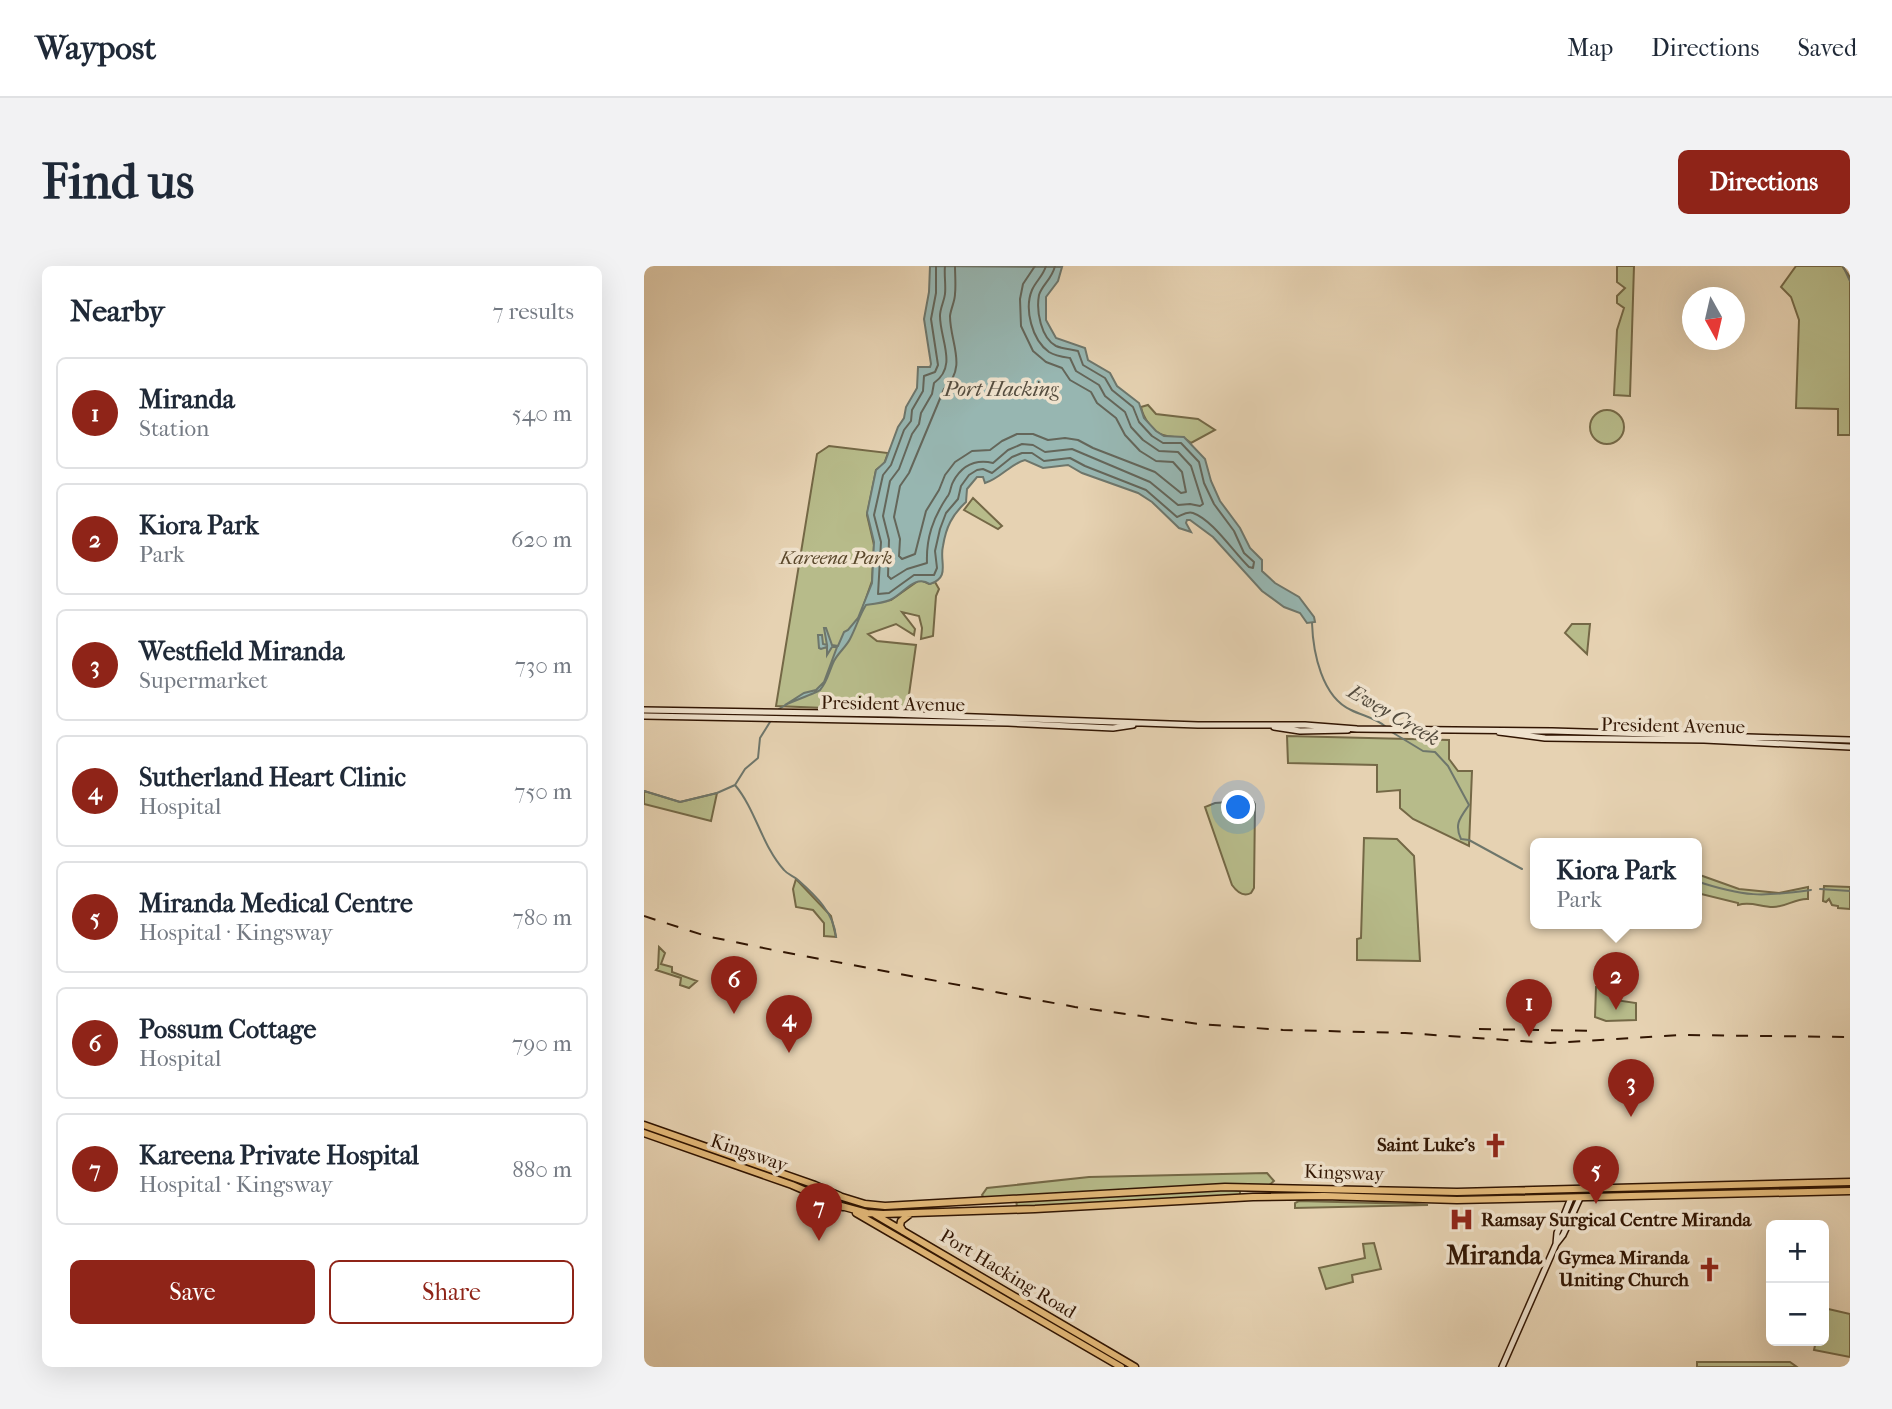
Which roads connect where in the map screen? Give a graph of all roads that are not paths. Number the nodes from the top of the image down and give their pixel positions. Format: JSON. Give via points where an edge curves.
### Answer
{"nodes":[{"id":1,"x":644,"y":710,"type":"edge"},
{"id":2,"x":712,"y":714,"type":"junction"},
{"id":3,"x":644,"y":716,"type":"edge"},
{"id":4,"x":1496,"y":732,"type":"junction"},
{"id":5,"x":1850,"y":740,"type":"edge"},
{"id":6,"x":1850,"y":747,"type":"edge"},
{"id":7,"x":644,"y":1125,"type":"edge"},
{"id":8,"x":644,"y":1133,"type":"edge"},
{"id":9,"x":693,"y":1142,"type":"junction"},
{"id":10,"x":692,"y":1150,"type":"junction"},
{"id":11,"x":1850,"y":1182,"type":"edge"},
{"id":12,"x":1807,"y":1184,"type":"junction"},
{"id":13,"x":1280,"y":1187,"type":"junction"},
{"id":14,"x":1578,"y":1188,"type":"junction"},
{"id":15,"x":1372,"y":1190,"type":"junction"},
{"id":16,"x":1850,"y":1191,"type":"edge"},
{"id":17,"x":1451,"y":1192,"type":"junction"},
{"id":18,"x":1806,"y":1192,"type":"junction"},
{"id":19,"x":1286,"y":1197,"type":"junction"},
{"id":20,"x":1571,"y":1198,"type":"junction"},
{"id":21,"x":1580,"y":1198,"type":"junction"},
{"id":22,"x":1374,"y":1199,"type":"junction"},
{"id":23,"x":1451,"y":1200,"type":"junction"},
{"id":24,"x":979,"y":1202,"type":"junction"},
{"id":25,"x":864,"y":1210,"type":"junction"},
{"id":26,"x":980,"y":1211,"type":"junction"},
{"id":27,"x":873,"y":1213,"type":"junction"},
{"id":28,"x":915,"y":1213,"type":"junction"},
{"id":29,"x":903,"y":1231,"type":"junction"},
{"id":30,"x":1556,"y":1244,"type":"junction"},
{"id":31,"x":1089,"y":1344,"type":"junction"},
{"id":32,"x":1121,"y":1367,"type":"edge"},
{"id":33,"x":1135,"y":1367,"type":"edge"},
{"id":34,"x":1502,"y":1367,"type":"edge"}],
"edges":[{"from":1,"to":2,"type":"main road","name":"President Avenue"},
{"from":2,"to":3,"type":"main road","name":"President Avenue"},
{"from":2,"to":4,"type":"main road","name":"President Avenue"},
{"from":4,"to":5,"type":"main road","name":"President Avenue"},
{"from":4,"to":6,"type":"main road","name":"President Avenue","via":[[1545,738]]},
{"from":7,"to":9,"type":"main road","name":"Kingsway"},
{"from":8,"to":10,"type":"main road","name":"Kingsway"},
{"from":9,"to":10,"type":"main road"},
{"from":9,"to":25,"type":"main road","name":"Kingsway","via":[[805,1181]]},
{"from":10,"to":25,"type":"main road","name":"Kingsway","via":[[841,1206]]},
{"from":11,"to":12,"type":"main road","name":"Kingsway"},
{"from":12,"to":14,"type":"main road","name":"Kingsway"},
{"from":12,"to":18,"type":"main road"},
{"from":13,"to":15,"type":"main road","name":"Kingsway"},
{"from":13,"to":19,"type":"main road"},
{"from":13,"to":24,"type":"main road","name":"Kingsway"},
{"from":14,"to":17,"type":"main road","name":"Kingsway"},
{"from":14,"to":20,"type":"main road"},
{"from":14,"to":21,"type":"main road"},
{"from":15,"to":17,"type":"main road","name":"Kingsway"},
{"from":15,"to":22,"type":"main road"},
{"from":16,"to":18,"type":"main road","name":"Kingsway"},
{"from":17,"to":23,"type":"main road"},
{"from":18,"to":21,"type":"main road","name":"Kingsway"},
{"from":19,"to":22,"type":"main road","name":"Kingsway"},
{"from":19,"to":26,"type":"main road","name":"Kingsway"},
{"from":20,"to":21,"type":"main road","name":"Kingsway"},
{"from":20,"to":23,"type":"main road","name":"Kingsway"},
{"from":20,"to":30,"type":"main road"},
{"from":21,"to":30,"type":"main road"},
{"from":22,"to":23,"type":"main road","name":"Kingsway"},
{"from":24,"to":25,"type":"main road","name":"Kingsway"},
{"from":24,"to":26,"type":"main road"},
{"from":25,"to":27,"type":"main road","name":"Port Hacking Road"},
{"from":25,"to":31,"type":"main road","name":"Port Hacking Road"},
{"from":26,"to":28,"type":"main road","name":"Kingsway"},
{"from":27,"to":28,"type":"main road","name":"Kingsway"},
{"from":27,"to":29,"type":"main road","name":"Port Hacking Road"},
{"from":28,"to":29,"type":"main road","via":[[901,1220]]},
{"from":29,"to":31,"type":"main road","name":"Port Hacking Road"},
{"from":30,"to":34,"type":"main road"},
{"from":31,"to":32,"type":"main road","name":"Port Hacking Road"},
{"from":31,"to":33,"type":"main road","name":"Port Hacking Road"}]}
